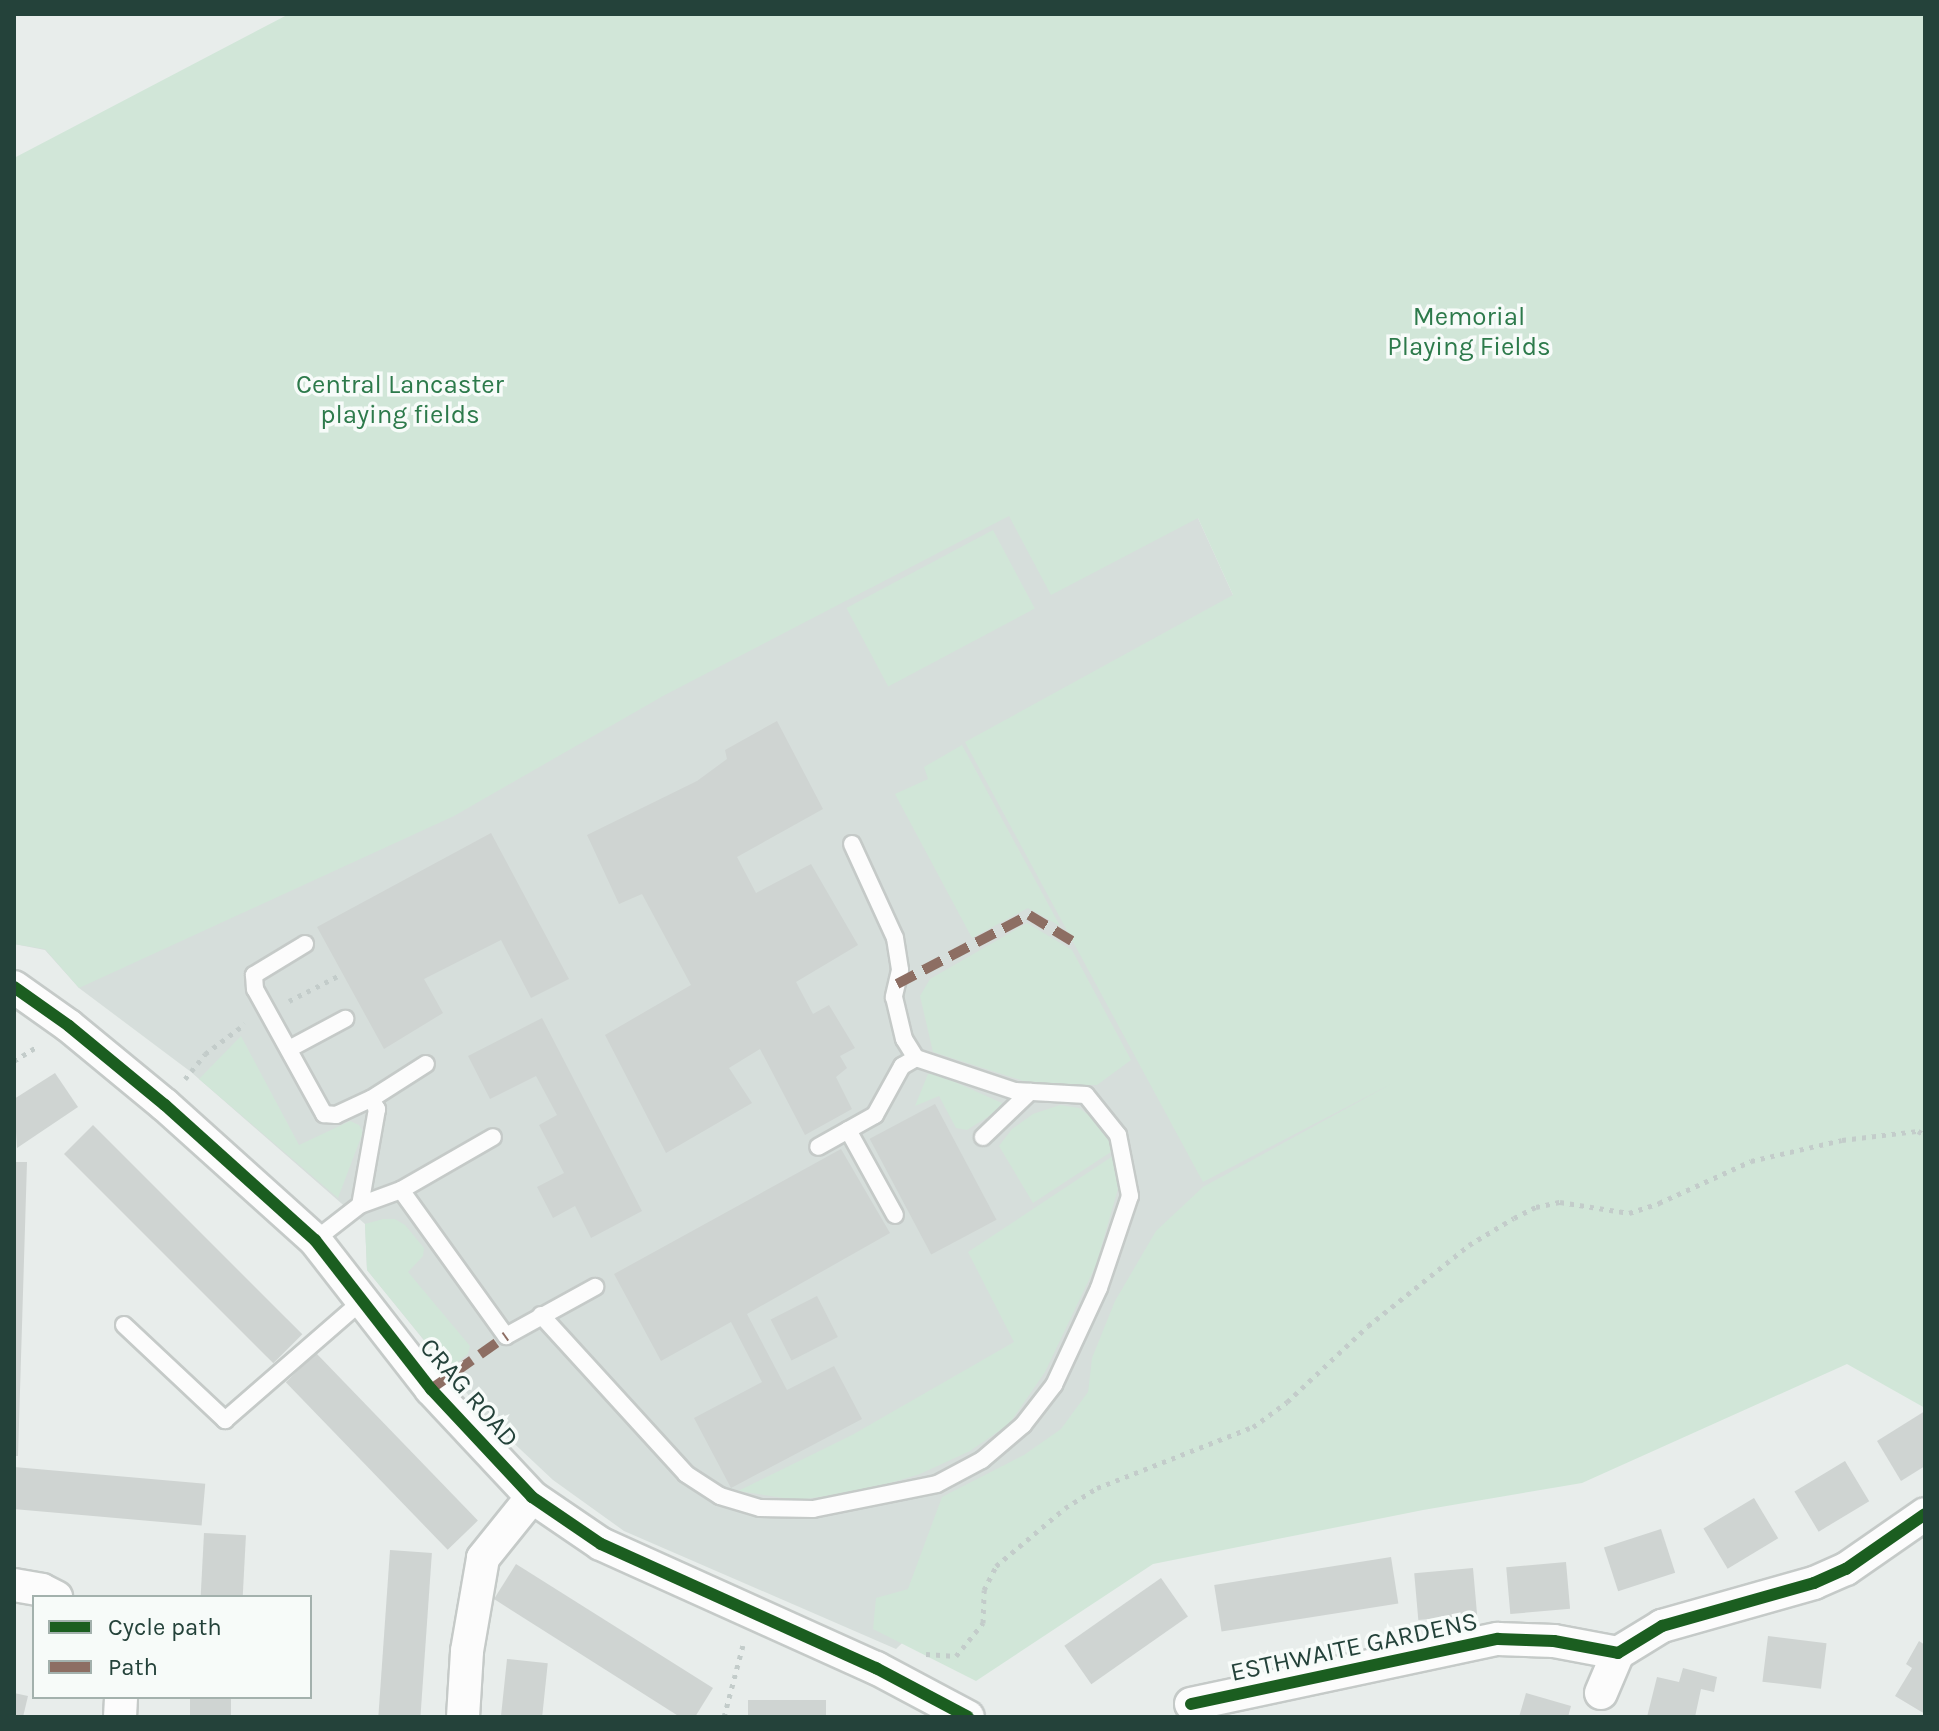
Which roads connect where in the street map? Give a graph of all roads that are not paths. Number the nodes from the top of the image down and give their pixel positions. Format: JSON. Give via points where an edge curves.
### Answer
{"nodes":[{"id":1,"x":852,"y":844,"type":"dead end"},
{"id":2,"x":305,"y":944,"type":"dead end"},
{"id":3,"x":14,"y":987,"type":"edge"},
{"id":4,"x":345,"y":1019,"type":"dead end"},
{"id":5,"x":289,"y":1049,"type":"junction"},
{"id":6,"x":916,"y":1058,"type":"junction"},
{"id":7,"x":426,"y":1064,"type":"dead end"},
{"id":8,"x":1030,"y":1092,"type":"junction"},
{"id":9,"x":371,"y":1099,"type":"junction"},
{"id":10,"x":848,"y":1130,"type":"junction"},
{"id":11,"x":493,"y":1137,"type":"dead end"},
{"id":12,"x":983,"y":1137,"type":"dead end"},
{"id":13,"x":818,"y":1147,"type":"dead end"},
{"id":14,"x":401,"y":1190,"type":"junction"},
{"id":15,"x":360,"y":1205,"type":"junction"},
{"id":16,"x":895,"y":1215,"type":"dead end"},
{"id":17,"x":315,"y":1240,"type":"junction"},
{"id":18,"x":595,"y":1287,"type":"dead end"},
{"id":19,"x":364,"y":1299,"type":"junction"},
{"id":20,"x":541,"y":1315,"type":"junction"},
{"id":21,"x":124,"y":1325,"type":"dead end"},
{"id":22,"x":532,"y":1497,"type":"junction"},
{"id":23,"x":1925,"y":1514,"type":"edge"},
{"id":24,"x":14,"y":1585,"type":"edge"},
{"id":25,"x":52,"y":1595,"type":"edge"},
{"id":26,"x":1618,"y":1653,"type":"junction"},
{"id":27,"x":1601,"y":1693,"type":"dead end"},
{"id":28,"x":1191,"y":1704,"type":"dead end"},
{"id":29,"x":463,"y":1717,"type":"edge"},
{"id":30,"x":968,"y":1717,"type":"edge"}],
"edges":[{"from":1,"to":6,"type":"lane","via":[[895,938],[900,970],[894,997],[904,1039]]},
{"from":2,"to":5,"type":"lane","via":[[254,975],[255,989]]},
{"from":3,"to":17,"type":"street","name":"CRAG ROAD","via":[[165,1105]]},
{"from":4,"to":5,"type":"lane"},
{"from":5,"to":9,"type":"lane","via":[[324,1114],[336,1115]]},
{"from":6,"to":8,"type":"lane"},
{"from":6,"to":10,"type":"lane","via":[[902,1066],[875,1115]]},
{"from":7,"to":9,"type":"lane"},
{"from":8,"to":12,"type":"lane"},
{"from":8,"to":20,"type":"lane","via":[[1086,1095],[1118,1135],[1130,1196],[1099,1288],[1054,1385],[1023,1425],[982,1460],[937,1484],[813,1509],[760,1508],[720,1496],[686,1474]]},
{"from":9,"to":15,"type":"lane","via":[[377,1109]]},
{"from":10,"to":13,"type":"lane"},
{"from":10,"to":16,"type":"lane"},
{"from":11,"to":14,"type":"lane"},
{"from":14,"to":15,"type":"lane"},
{"from":14,"to":20,"type":"lane","via":[[506,1336]]},
{"from":15,"to":17,"type":"lane"},
{"from":17,"to":19,"type":"street","name":"CRAG ROAD"},
{"from":18,"to":20,"type":"lane"},
{"from":19,"to":21,"type":"lane","via":[[225,1420]]},
{"from":19,"to":22,"type":"street","name":"CRAG ROAD","via":[[431,1389]]},
{"from":22,"to":29,"type":"street","via":[[483,1558],[467,1651]]},
{"from":22,"to":30,"type":"street","name":"CRAG ROAD","via":[[601,1544],[876,1668]]},
{"from":23,"to":26,"type":"street","via":[[1846,1569],[1662,1626]]},
{"from":24,"to":25,"type":"street"},
{"from":26,"to":27,"type":"street"},
{"from":26,"to":28,"type":"street","name":"ESTHWAITE GARDENS","via":[[1554,1641],[1498,1639]]}]}
